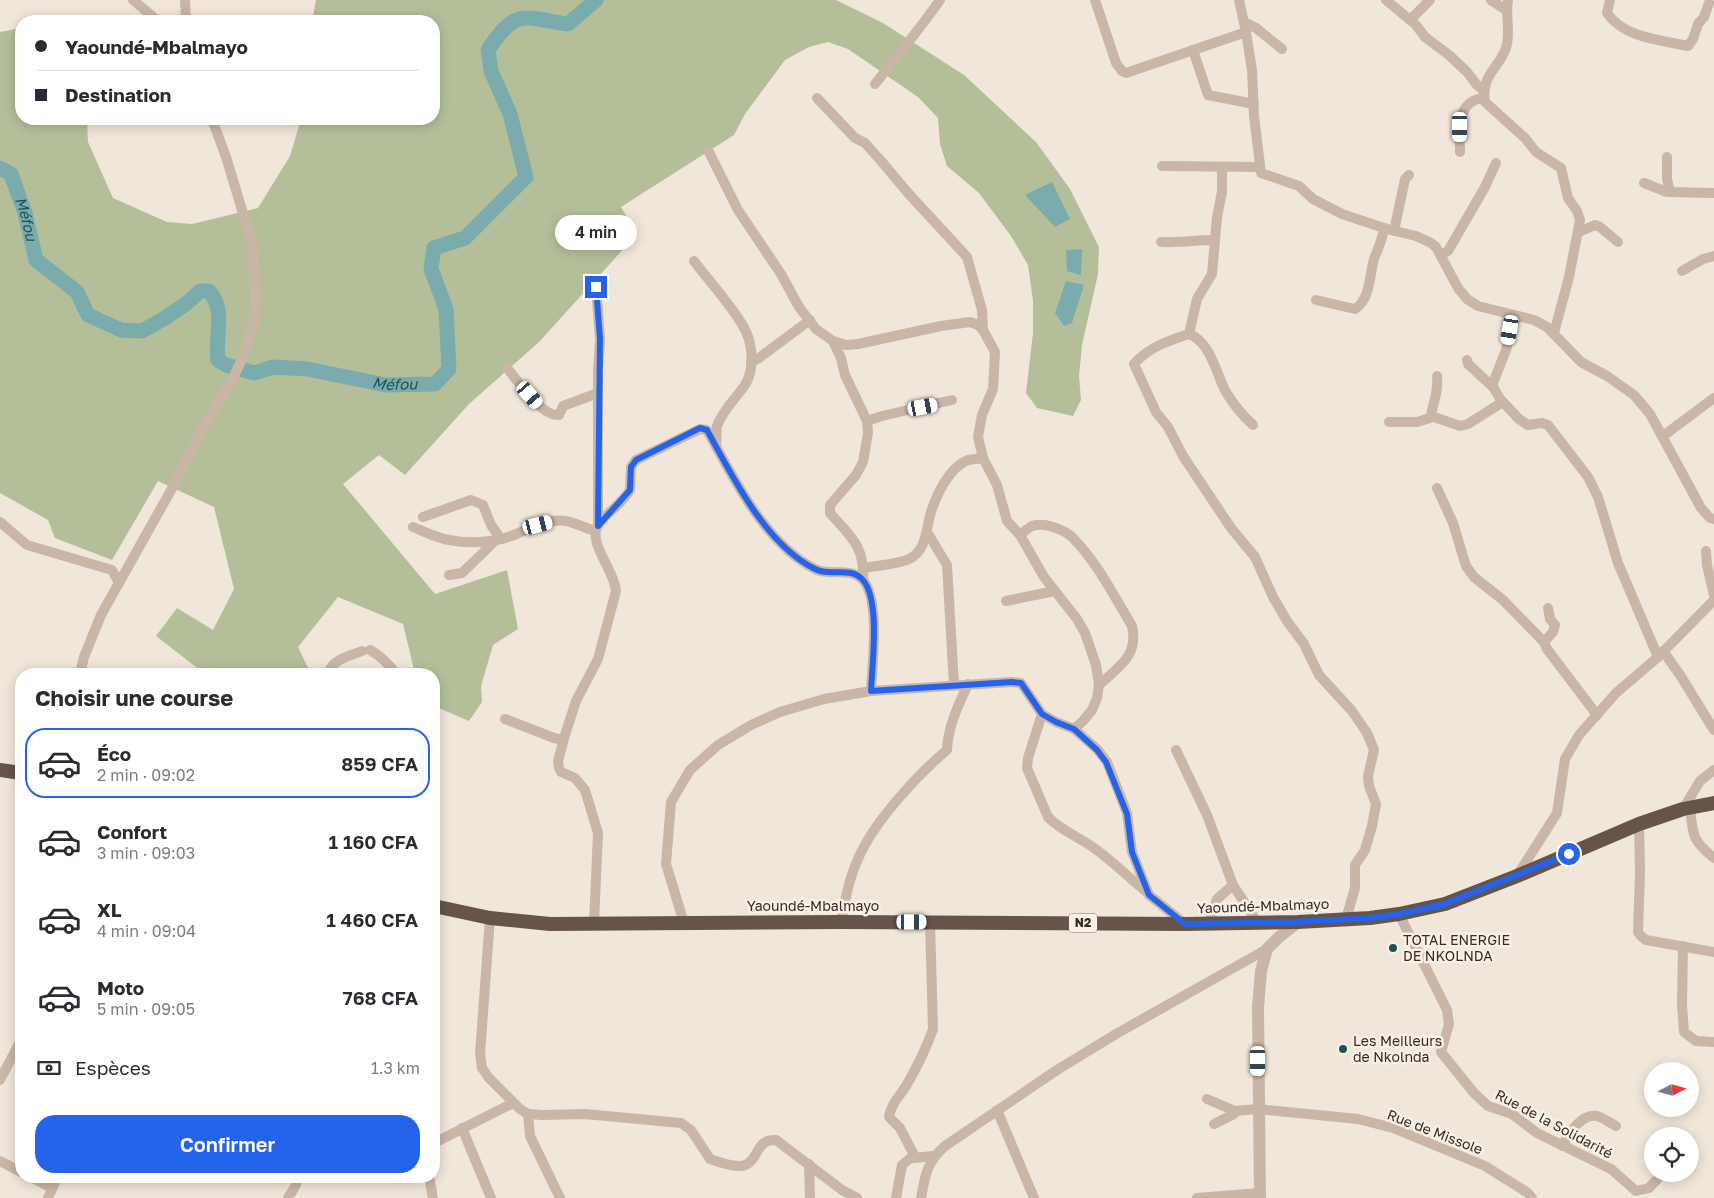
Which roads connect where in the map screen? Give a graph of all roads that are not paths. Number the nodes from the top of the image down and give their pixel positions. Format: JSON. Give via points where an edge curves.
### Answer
{"nodes":[{"id":1,"x":133,"y":0,"type":"edge"},
{"id":2,"x":185,"y":0,"type":"edge"},
{"id":3,"x":940,"y":0,"type":"edge"},
{"id":4,"x":1095,"y":0,"type":"edge"},
{"id":5,"x":1238,"y":0,"type":"edge"},
{"id":6,"x":1386,"y":0,"type":"edge"},
{"id":7,"x":1430,"y":0,"type":"edge"},
{"id":8,"x":1491,"y":0,"type":"edge"},
{"id":9,"x":1610,"y":0,"type":"edge"},
{"id":10,"x":1708,"y":3,"type":"dead end"},
{"id":11,"x":1507,"y":5,"type":"edge"},
{"id":12,"x":151,"y":15,"type":"edge"},
{"id":13,"x":186,"y":15,"type":"edge"},
{"id":14,"x":1410,"y":20,"type":"junction"},
{"id":15,"x":1245,"y":27,"type":"junction"},
{"id":16,"x":1282,"y":49,"type":"dead end"},
{"id":17,"x":1193,"y":50,"type":"junction"},
{"id":18,"x":875,"y":84,"type":"dead end"},
{"id":19,"x":1484,"y":94,"type":"junction"},
{"id":20,"x":817,"y":98,"type":"dead end"},
{"id":21,"x":1254,"y":104,"type":"junction"},
{"id":22,"x":214,"y":125,"type":"edge"},
{"id":23,"x":709,"y":152,"type":"dead end"},
{"id":24,"x":1460,"y":152,"type":"dead end"},
{"id":25,"x":1667,"y":158,"type":"dead end"},
{"id":26,"x":1496,"y":163,"type":"dead end"},
{"id":27,"x":1162,"y":166,"type":"dead end"},
{"id":28,"x":1222,"y":167,"type":"junction"},
{"id":29,"x":1260,"y":168,"type":"junction"},
{"id":30,"x":1409,"y":175,"type":"dead end"},
{"id":31,"x":1644,"y":183,"type":"dead end"},
{"id":32,"x":1670,"y":192,"type":"junction"},
{"id":33,"x":1714,"y":193,"type":"edge"},
{"id":34,"x":1389,"y":229,"type":"junction"},
{"id":35,"x":1579,"y":232,"type":"junction"},
{"id":36,"x":1215,"y":240,"type":"junction"},
{"id":37,"x":1161,"y":242,"type":"dead end"},
{"id":38,"x":1618,"y":242,"type":"dead end"},
{"id":39,"x":1441,"y":255,"type":"junction"},
{"id":40,"x":1714,"y":256,"type":"edge"},
{"id":41,"x":694,"y":261,"type":"dead end"},
{"id":42,"x":1682,"y":271,"type":"dead end"},
{"id":43,"x":596,"y":287,"type":"dead end"},
{"id":44,"x":1316,"y":300,"type":"dead end"},
{"id":45,"x":1514,"y":316,"type":"junction"},
{"id":46,"x":810,"y":320,"type":"junction"},
{"id":47,"x":983,"y":330,"type":"junction"},
{"id":48,"x":1554,"y":333,"type":"junction"},
{"id":49,"x":1189,"y":334,"type":"junction"},
{"id":50,"x":833,"y":341,"type":"junction"},
{"id":51,"x":1467,"y":360,"type":"dead end"},
{"id":52,"x":751,"y":362,"type":"junction"},
{"id":53,"x":507,"y":368,"type":"dead end"},
{"id":54,"x":1437,"y":376,"type":"dead end"},
{"id":55,"x":1493,"y":387,"type":"junction"},
{"id":56,"x":598,"y":393,"type":"junction"},
{"id":57,"x":1714,"y":398,"type":"edge"},
{"id":58,"x":952,"y":400,"type":"dead end"},
{"id":59,"x":1501,"y":400,"type":"junction"},
{"id":60,"x":1433,"y":417,"type":"junction"},
{"id":61,"x":867,"y":421,"type":"junction"},
{"id":62,"x":1389,"y":422,"type":"dead end"},
{"id":63,"x":1253,"y":425,"type":"dead end"},
{"id":64,"x":1663,"y":436,"type":"junction"},
{"id":65,"x":716,"y":447,"type":"junction"},
{"id":66,"x":983,"y":458,"type":"junction"},
{"id":67,"x":1437,"y":488,"type":"dead end"},
{"id":68,"x":423,"y":516,"type":"dead end"},
{"id":69,"x":1714,"y":519,"type":"edge"},
{"id":70,"x":0,"y":522,"type":"edge"},
{"id":71,"x":413,"y":527,"type":"dead end"},
{"id":72,"x":596,"y":529,"type":"junction"},
{"id":73,"x":928,"y":532,"type":"junction"},
{"id":74,"x":1020,"y":535,"type":"junction"},
{"id":75,"x":498,"y":540,"type":"junction"},
{"id":76,"x":1706,"y":551,"type":"dead end"},
{"id":77,"x":864,"y":568,"type":"junction"},
{"id":78,"x":449,"y":575,"type":"dead end"},
{"id":79,"x":863,"y":580,"type":"junction"},
{"id":80,"x":119,"y":583,"type":"junction"},
{"id":81,"x":1055,"y":591,"type":"junction"},
{"id":82,"x":1714,"y":595,"type":"edge"},
{"id":83,"x":1714,"y":600,"type":"edge"},
{"id":84,"x":1006,"y":601,"type":"dead end"},
{"id":85,"x":1548,"y":608,"type":"dead end"},
{"id":86,"x":1544,"y":642,"type":"junction"},
{"id":87,"x":1661,"y":654,"type":"junction"},
{"id":88,"x":81,"y":668,"type":"edge"},
{"id":89,"x":329,"y":668,"type":"edge"},
{"id":90,"x":392,"y":668,"type":"edge"},
{"id":91,"x":968,"y":684,"type":"junction"},
{"id":92,"x":954,"y":685,"type":"junction"},
{"id":93,"x":1099,"y":685,"type":"junction"},
{"id":94,"x":871,"y":691,"type":"junction"},
{"id":95,"x":1042,"y":714,"type":"junction"},
{"id":96,"x":1598,"y":715,"type":"junction"},
{"id":97,"x":504,"y":719,"type":"dead end"},
{"id":98,"x":1074,"y":729,"type":"junction"},
{"id":99,"x":1714,"y":730,"type":"edge"},
{"id":100,"x":563,"y":740,"type":"junction"},
{"id":101,"x":1176,"y":750,"type":"dead end"},
{"id":102,"x":0,"y":770,"type":"edge"},
{"id":103,"x":1714,"y":770,"type":"edge"},
{"id":104,"x":15,"y":772,"type":"edge"},
{"id":105,"x":1714,"y":803,"type":"edge"},
{"id":106,"x":1686,"y":808,"type":"junction"},
{"id":107,"x":1639,"y":824,"type":"junction"},
{"id":108,"x":1714,"y":858,"type":"edge"},
{"id":109,"x":1517,"y":876,"type":"junction"},
{"id":110,"x":1233,"y":886,"type":"junction"},
{"id":111,"x":1149,"y":895,"type":"junction"},
{"id":112,"x":440,"y":907,"type":"edge"},
{"id":113,"x":1400,"y":914,"type":"junction"},
{"id":114,"x":490,"y":918,"type":"junction"},
{"id":115,"x":1346,"y":919,"type":"junction"},
{"id":116,"x":841,"y":922,"type":"junction"},
{"id":117,"x":930,"y":922,"type":"junction"},
{"id":118,"x":1257,"y":922,"type":"junction"},
{"id":119,"x":1298,"y":922,"type":"junction"},
{"id":120,"x":684,"y":923,"type":"junction"},
{"id":121,"x":594,"y":924,"type":"junction"},
{"id":122,"x":1185,"y":924,"type":"junction"},
{"id":123,"x":1209,"y":924,"type":"junction"},
{"id":124,"x":1683,"y":946,"type":"junction"},
{"id":125,"x":1267,"y":949,"type":"junction"},
{"id":126,"x":1714,"y":952,"type":"edge"},
{"id":127,"x":1714,"y":1042,"type":"edge"},
{"id":128,"x":15,"y":1051,"type":"edge"},
{"id":129,"x":0,"y":1080,"type":"edge"},
{"id":130,"x":1207,"y":1099,"type":"dead end"},
{"id":131,"x":514,"y":1103,"type":"junction"},
{"id":132,"x":1258,"y":1109,"type":"junction"},
{"id":133,"x":997,"y":1110,"type":"junction"},
{"id":134,"x":1235,"y":1111,"type":"junction"},
{"id":135,"x":528,"y":1114,"type":"junction"},
{"id":136,"x":1214,"y":1124,"type":"dead end"},
{"id":137,"x":1616,"y":1126,"type":"dead end"},
{"id":138,"x":462,"y":1128,"type":"junction"},
{"id":139,"x":440,"y":1140,"type":"edge"},
{"id":140,"x":1562,"y":1146,"type":"junction"},
{"id":141,"x":914,"y":1155,"type":"junction"},
{"id":142,"x":933,"y":1156,"type":"junction"},
{"id":143,"x":0,"y":1161,"type":"edge"},
{"id":144,"x":809,"y":1164,"type":"junction"},
{"id":145,"x":15,"y":1169,"type":"edge"},
{"id":146,"x":1655,"y":1182,"type":"edge"},
{"id":147,"x":38,"y":1183,"type":"edge"},
{"id":148,"x":296,"y":1183,"type":"edge"},
{"id":149,"x":430,"y":1183,"type":"edge"},
{"id":150,"x":50,"y":1193,"type":"edge"},
{"id":151,"x":1260,"y":1195,"type":"edge"},
{"id":152,"x":1637,"y":1195,"type":"edge"},
{"id":153,"x":288,"y":1198,"type":"edge"},
{"id":154,"x":433,"y":1198,"type":"edge"},
{"id":155,"x":491,"y":1198,"type":"edge"},
{"id":156,"x":560,"y":1198,"type":"edge"},
{"id":157,"x":810,"y":1198,"type":"edge"},
{"id":158,"x":857,"y":1198,"type":"edge"},
{"id":159,"x":896,"y":1198,"type":"edge"},
{"id":160,"x":921,"y":1198,"type":"edge"},
{"id":161,"x":1034,"y":1198,"type":"edge"},
{"id":162,"x":1197,"y":1198,"type":"edge"},
{"id":163,"x":1532,"y":1198,"type":"edge"}],
"edges":[{"from":1,"to":12,"type":"street"},
{"from":2,"to":13,"type":"street"},
{"from":3,"to":18,"type":"street"},
{"from":4,"to":17,"type":"street","via":[[1116,64],[1122,71],[1126,73]]},
{"from":5,"to":15,"type":"street"},
{"from":6,"to":14,"type":"street"},
{"from":7,"to":14,"type":"street"},
{"from":8,"to":11,"type":"street"},
{"from":9,"to":10,"type":"street","via":[[1607,13],[1625,30],[1688,46],[1704,18]]},
{"from":11,"to":19,"type":"street","via":[[1506,48],[1488,77]]},
{"from":14,"to":19,"type":"street","via":[[1424,37],[1461,66]]},
{"from":15,"to":16,"type":"street","via":[[1256,28]]},
{"from":15,"to":17,"type":"street"},
{"from":15,"to":21,"type":"street"},
{"from":17,"to":21,"type":"street","via":[[1208,95]]},
{"from":19,"to":24,"type":"street","via":[[1462,113]]},
{"from":19,"to":35,"type":"street","via":[[1485,102],[1536,152],[1561,168],[1568,198],[1580,220]]},
{"from":20,"to":47,"type":"street","via":[[855,138],[865,143],[967,257],[982,310]]},
{"from":21,"to":29,"type":"street"},
{"from":22,"to":80,"type":"street","via":[[252,243],[254,322],[233,378]]},
{"from":23,"to":46,"type":"street","via":[[738,210]]},
{"from":25,"to":32,"type":"street"},
{"from":26,"to":39,"type":"street","via":[[1448,251]]},
{"from":27,"to":28,"type":"street"},
{"from":28,"to":29,"type":"street"},
{"from":28,"to":36,"type":"street"},
{"from":29,"to":34,"type":"street","via":[[1261,173],[1299,186],[1342,214]]},
{"from":30,"to":34,"type":"street"},
{"from":31,"to":32,"type":"street"},
{"from":32,"to":33,"type":"street"},
{"from":34,"to":39,"type":"street","via":[[1431,243]]},
{"from":34,"to":44,"type":"street","via":[[1383,236],[1368,292],[1360,306],[1355,309]]},
{"from":35,"to":38,"type":"street","via":[[1595,225]]},
{"from":35,"to":48,"type":"street"},
{"from":36,"to":37,"type":"street"},
{"from":36,"to":49,"type":"street","via":[[1212,274],[1197,299]]},
{"from":39,"to":45,"type":"street","via":[[1467,300]]},
{"from":40,"to":42,"type":"street"},
{"from":41,"to":52,"type":"street","via":[[744,327],[750,344]]},
{"from":43,"to":56,"type":"street","via":[[600,339]]},
{"from":45,"to":48,"type":"street","via":[[1534,320]]},
{"from":45,"to":55,"type":"street"},
{"from":46,"to":50,"type":"street","via":[[816,329]]},
{"from":46,"to":52,"type":"street"},
{"from":47,"to":50,"type":"street","via":[[970,322],[858,344]]},
{"from":47,"to":66,"type":"street","via":[[995,352],[993,389],[982,415],[978,437]]},
{"from":48,"to":64,"type":"street","via":[[1581,362],[1634,395]]},
{"from":49,"to":63,"type":"street","via":[[1201,341],[1228,395]]},
{"from":49,"to":115,"type":"street","via":[[1160,344],[1134,364],[1146,393],[1183,456],[1255,558],[1319,675],[1352,712],[1374,750],[1368,776],[1376,804],[1364,850],[1354,865],[1355,888]]},
{"from":50,"to":61,"type":"street"},
{"from":51,"to":55,"type":"street"},
{"from":52,"to":65,"type":"street","via":[[746,383],[717,427]]},
{"from":53,"to":56,"type":"street","via":[[542,408],[556,416],[563,406]]},
{"from":54,"to":60,"type":"street"},
{"from":55,"to":59,"type":"street"},
{"from":56,"to":72,"type":"street"},
{"from":57,"to":64,"type":"street"},
{"from":58,"to":61,"type":"street"},
{"from":59,"to":60,"type":"street","via":[[1468,424],[1460,426]]},
{"from":59,"to":87,"type":"street","via":[[1528,425],[1548,425],[1588,476],[1598,497],[1618,563]]},
{"from":60,"to":62,"type":"street","via":[[1417,422]]},
{"from":61,"to":77,"type":"street","via":[[863,462],[829,508],[860,550]]},
{"from":64,"to":69,"type":"street","via":[[1701,508]]},
{"from":65,"to":72,"type":"street","via":[[707,430],[700,428],[636,460],[631,467],[630,490]]},
{"from":65,"to":79,"type":"street","via":[[758,516],[784,547],[816,570],[839,571]]},
{"from":66,"to":73,"type":"street","via":[[967,461],[952,473],[932,510]]},
{"from":66,"to":74,"type":"street","via":[[996,485],[1007,521]]},
{"from":67,"to":86,"type":"street","via":[[1453,523],[1466,566]]},
{"from":68,"to":75,"type":"street","via":[[471,500],[483,505]]},
{"from":70,"to":80,"type":"street","via":[[27,545],[112,570]]},
{"from":71,"to":75,"type":"street","via":[[449,540]]},
{"from":72,"to":75,"type":"street","via":[[555,520]]},
{"from":72,"to":100,"type":"street","via":[[595,539],[615,582],[615,598],[598,658],[576,701]]},
{"from":73,"to":77,"type":"street","via":[[920,549],[909,559]]},
{"from":73,"to":92,"type":"street","via":[[947,565]]},
{"from":74,"to":81,"type":"street"},
{"from":74,"to":93,"type":"street","via":[[1037,525],[1051,526],[1070,536],[1094,564],[1132,626],[1132,651]]},
{"from":75,"to":78,"type":"street","via":[[462,573]]},
{"from":76,"to":82,"type":"street"},
{"from":77,"to":79,"type":"street"},
{"from":79,"to":94,"type":"street","via":[[873,612]]},
{"from":80,"to":88,"type":"street"},
{"from":81,"to":84,"type":"street"},
{"from":81,"to":93,"type":"street","via":[[1085,633]]},
{"from":83,"to":87,"type":"street"},
{"from":85,"to":86,"type":"street","via":[[1555,625]]},
{"from":86,"to":96,"type":"street"},
{"from":87,"to":96,"type":"street","via":[[1616,693]]},
{"from":87,"to":99,"type":"street","via":[[1680,675]]},
{"from":89,"to":90,"type":"street","via":[[336,661],[366,650],[380,656]]},
{"from":91,"to":92,"type":"street"},
{"from":91,"to":95,"type":"street","via":[[1021,683]]},
{"from":91,"to":116,"type":"street","via":[[953,719],[947,750],[902,796],[879,824],[859,857],[847,889]]},
{"from":92,"to":94,"type":"street"},
{"from":93,"to":98,"type":"street","via":[[1092,710]]},
{"from":94,"to":120,"type":"street","via":[[824,699],[780,712],[718,745],[690,770],[671,802],[666,864]]},
{"from":95,"to":98,"type":"street"},
{"from":95,"to":111,"type":"street","via":[[1027,768],[1048,817],[1113,862]]},
{"from":96,"to":109,"type":"street","via":[[1578,735],[1565,759],[1557,813]]},
{"from":97,"to":100,"type":"street"},
{"from":98,"to":111,"type":"street","via":[[1097,750],[1110,769],[1127,814],[1132,852]]},
{"from":100,"to":121,"type":"street","via":[[559,768],[566,776],[575,778],[585,790],[598,833]]},
{"from":101,"to":110,"type":"street","via":[[1207,815]]},
{"from":102,"to":104,"type":"highway"},
{"from":103,"to":106,"type":"street","via":[[1700,781]]},
{"from":105,"to":106,"type":"highway","name":"Yaoundé-Mbalmayo","number":"N2"},
{"from":106,"to":107,"type":"highway","name":"Yaoundé-Mbalmayo","number":"N2"},
{"from":106,"to":108,"type":"street","via":[[1692,834]]},
{"from":107,"to":109,"type":"highway","name":"Yaoundé-Mbalmayo","number":"N2"},
{"from":107,"to":124,"type":"street","via":[[1638,932],[1646,940]]},
{"from":109,"to":113,"type":"highway","name":"Yaoundé-Mbalmayo","number":"N2","via":[[1445,904]]},
{"from":110,"to":118,"type":"street"},
{"from":110,"to":123,"type":"street","via":[[1218,899]]},
{"from":111,"to":122,"type":"street"},
{"from":112,"to":114,"type":"highway","name":"Yaoundé-Mbalmayo","number":"N2"},
{"from":113,"to":115,"type":"highway","name":"Yaoundé-Mbalmayo","number":"N2"},
{"from":113,"to":140,"type":"street","name":"Rue de la Solidarité","via":[[1447,1010],[1450,1024],[1441,1052],[1488,1106],[1512,1114],[1537,1133]]},
{"from":114,"to":121,"type":"highway","name":"Yaoundé-Mbalmayo","number":"N2","via":[[550,924]]},
{"from":114,"to":131,"type":"street","via":[[480,1054],[482,1068]]},
{"from":115,"to":119,"type":"highway","name":"Yaoundé-Mbalmayo","number":"N2"},
{"from":116,"to":117,"type":"highway","name":"Yaoundé-Mbalmayo","number":"N2"},
{"from":116,"to":120,"type":"highway","name":"Yaoundé-Mbalmayo","number":"N2"},
{"from":117,"to":122,"type":"highway","name":"Yaoundé-Mbalmayo","number":"N2"},
{"from":117,"to":141,"type":"street","via":[[933,1029],[906,1086],[891,1107],[889,1117],[900,1128]]},
{"from":118,"to":119,"type":"highway","name":"Yaoundé-Mbalmayo","number":"N2"},
{"from":118,"to":123,"type":"highway","name":"Yaoundé-Mbalmayo","number":"N2"},
{"from":119,"to":125,"type":"street"},
{"from":120,"to":121,"type":"highway","name":"Yaoundé-Mbalmayo","number":"N2"},
{"from":122,"to":123,"type":"highway","name":"Yaoundé-Mbalmayo","number":"N2"},
{"from":124,"to":126,"type":"street"},
{"from":124,"to":127,"type":"street","via":[[1684,1032],[1696,1041]]},
{"from":125,"to":132,"type":"street","via":[[1261,970],[1258,1007]]},
{"from":125,"to":133,"type":"street","via":[[1116,1034]]},
{"from":128,"to":129,"type":"street"},
{"from":130,"to":134,"type":"street"},
{"from":131,"to":135,"type":"street"},
{"from":131,"to":138,"type":"street"},
{"from":132,"to":134,"type":"street","name":"Rue de Missole"},
{"from":132,"to":151,"type":"street"},
{"from":132,"to":163,"type":"street","name":"Rue de Missole","via":[[1358,1119],[1393,1128],[1485,1166]]},
{"from":133,"to":142,"type":"street"},
{"from":133,"to":161,"type":"street"},
{"from":134,"to":136,"type":"street"},
{"from":135,"to":144,"type":"street","via":[[585,1114],[681,1123],[691,1130],[710,1159],[735,1165],[746,1164],[769,1139],[776,1140]]},
{"from":135,"to":156,"type":"street","via":[[530,1136]]},
{"from":137,"to":140,"type":"street","via":[[1596,1116],[1587,1118],[1576,1125]]},
{"from":138,"to":139,"type":"street"},
{"from":138,"to":155,"type":"street"},
{"from":140,"to":152,"type":"street","name":"Rue de la Solidarité","via":[[1611,1169]]},
{"from":141,"to":142,"type":"street","via":[[914,1158]]},
{"from":141,"to":159,"type":"street","via":[[902,1165]]},
{"from":142,"to":160,"type":"street","via":[[926,1171]]},
{"from":143,"to":145,"type":"street"},
{"from":144,"to":157,"type":"street"},
{"from":144,"to":158,"type":"street"},
{"from":146,"to":152,"type":"street","name":"Rue de la Solidarité"},
{"from":147,"to":150,"type":"street"},
{"from":148,"to":153,"type":"street"},
{"from":149,"to":154,"type":"street"},
{"from":151,"to":162,"type":"street"}]}
